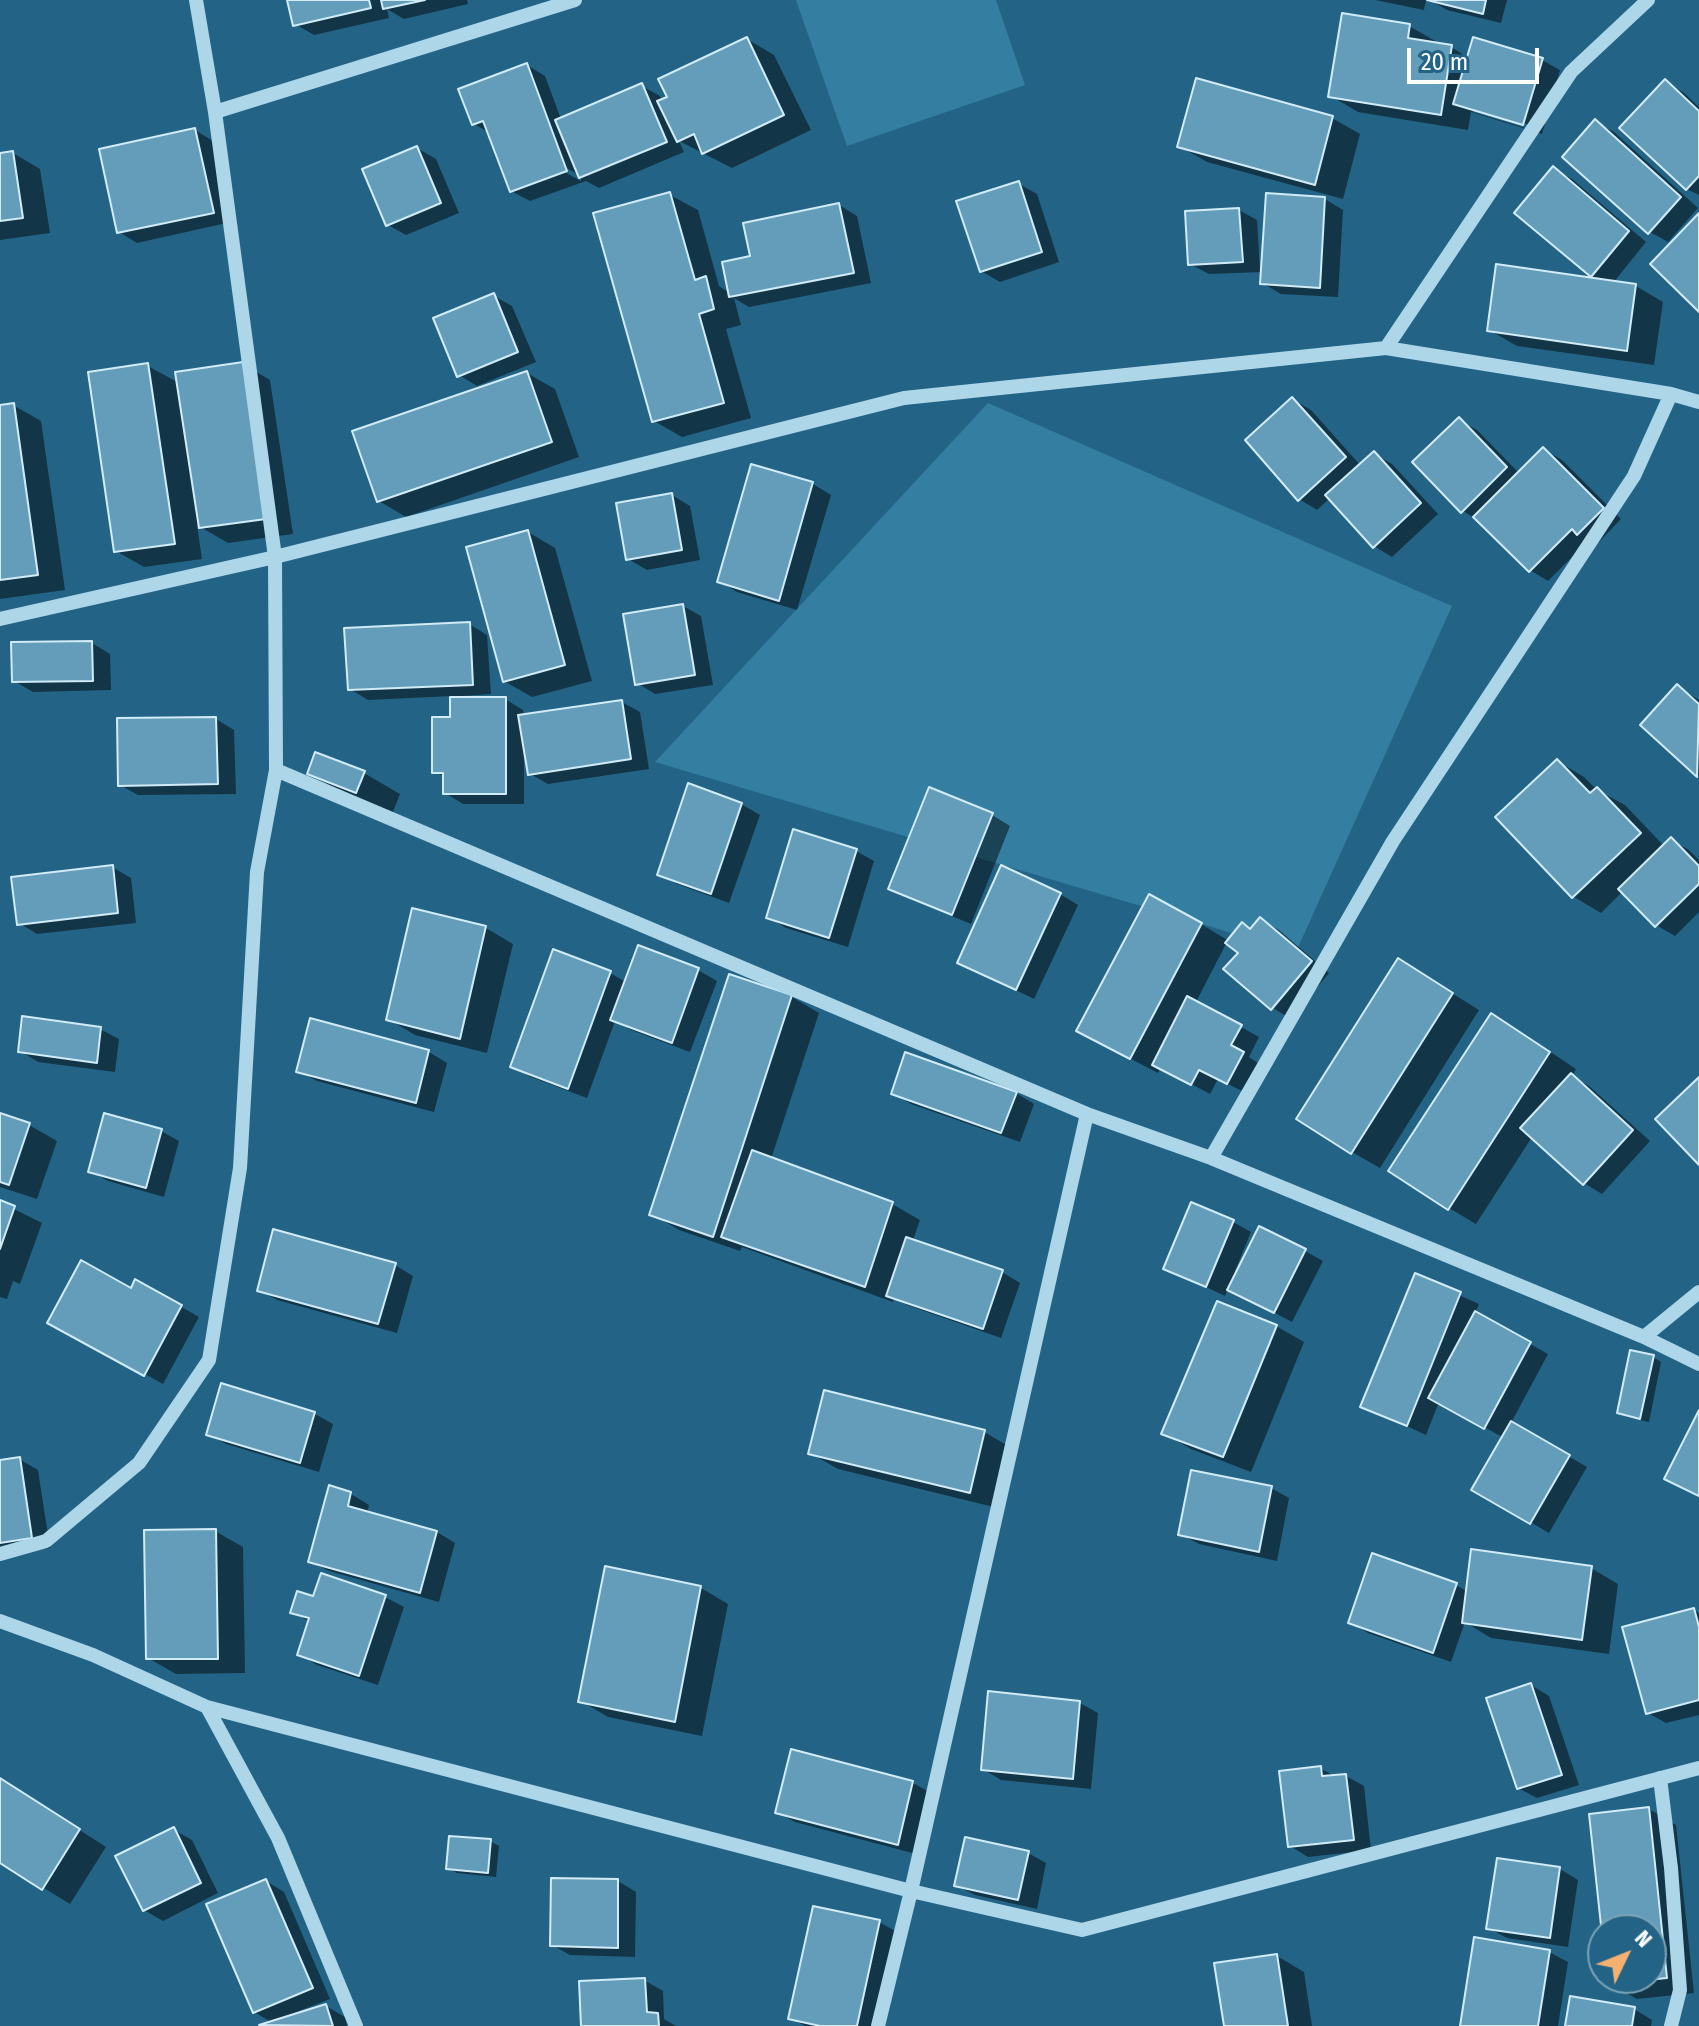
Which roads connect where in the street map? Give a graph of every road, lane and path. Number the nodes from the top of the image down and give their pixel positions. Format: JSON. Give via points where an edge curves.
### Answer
{"nodes":[{"id":1,"x":196,"y":0,"type":"edge"},
{"id":2,"x":575,"y":0,"type":"edge"},
{"id":3,"x":1648,"y":0,"type":"edge"},
{"id":4,"x":215,"y":112,"type":"junction"},
{"id":5,"x":1386,"y":348,"type":"junction"},
{"id":6,"x":1671,"y":394,"type":"junction"},
{"id":7,"x":1699,"y":402,"type":"edge"},
{"id":8,"x":275,"y":557,"type":"junction"},
{"id":9,"x":0,"y":619,"type":"edge"},
{"id":10,"x":276,"y":770,"type":"junction"},
{"id":11,"x":1087,"y":1114,"type":"junction"},
{"id":12,"x":1211,"y":1158,"type":"junction"},
{"id":13,"x":1699,"y":1292,"type":"edge"},
{"id":14,"x":1644,"y":1337,"type":"junction"},
{"id":15,"x":1699,"y":1364,"type":"edge"},
{"id":16,"x":0,"y":1554,"type":"edge"},
{"id":17,"x":0,"y":1621,"type":"edge"},
{"id":18,"x":207,"y":1707,"type":"junction"},
{"id":19,"x":1699,"y":1768,"type":"edge"},
{"id":20,"x":1660,"y":1778,"type":"junction"},
{"id":21,"x":911,"y":1891,"type":"junction"},
{"id":22,"x":356,"y":2026,"type":"edge"},
{"id":23,"x":878,"y":2026,"type":"edge"},
{"id":24,"x":1671,"y":2026,"type":"edge"}],
"edges":[{"from":1,"to":4,"type":"street"},
{"from":2,"to":4,"type":"street"},
{"from":3,"to":5,"type":"street","via":[[1571,72]]},
{"from":4,"to":8,"type":"street"},
{"from":5,"to":6,"type":"street"},
{"from":5,"to":8,"type":"street","via":[[904,398]]},
{"from":6,"to":7,"type":"street"},
{"from":6,"to":12,"type":"street","via":[[1634,476],[1393,841]]},
{"from":8,"to":9,"type":"street"},
{"from":8,"to":10,"type":"street"},
{"from":10,"to":11,"type":"street"},
{"from":10,"to":16,"type":"street","via":[[257,872],[240,1168],[209,1360],[139,1463],[46,1541]]},
{"from":11,"to":12,"type":"street"},
{"from":11,"to":21,"type":"street"},
{"from":12,"to":14,"type":"street"},
{"from":13,"to":14,"type":"street"},
{"from":14,"to":15,"type":"street"},
{"from":17,"to":18,"type":"street","via":[[93,1655]]},
{"from":18,"to":21,"type":"street"},
{"from":18,"to":22,"type":"street","via":[[278,1838]]},
{"from":19,"to":20,"type":"street"},
{"from":20,"to":21,"type":"street","via":[[1082,1930]]},
{"from":20,"to":24,"type":"street","via":[[1680,1990]]},
{"from":21,"to":23,"type":"street"}]}
